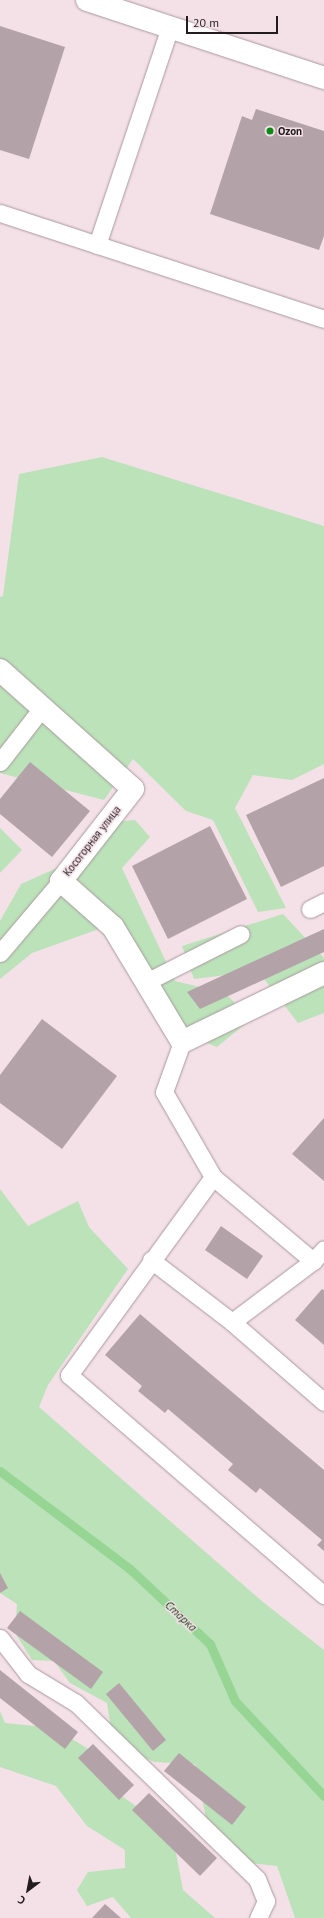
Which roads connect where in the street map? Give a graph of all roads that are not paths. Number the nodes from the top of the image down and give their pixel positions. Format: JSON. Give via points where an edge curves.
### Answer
{"nodes":[{"id":1,"x":87,"y":0,"type":"edge"},
{"id":2,"x":170,"y":27,"type":"junction"},
{"id":3,"x":324,"y":78,"type":"edge"},
{"id":4,"x":0,"y":213,"type":"edge"},
{"id":5,"x":97,"y":245,"type":"junction"},
{"id":6,"x":324,"y":319,"type":"edge"},
{"id":7,"x":0,"y":670,"type":"edge"},
{"id":8,"x":42,"y":708,"type":"junction"},
{"id":9,"x":0,"y":762,"type":"edge"},
{"id":10,"x":61,"y":881,"type":"junction"},
{"id":11,"x":241,"y":934,"type":"dead end"},
{"id":12,"x":0,"y":954,"type":"edge"},
{"id":13,"x":324,"y":973,"type":"edge"},
{"id":14,"x":146,"y":982,"type":"junction"},
{"id":15,"x":182,"y":1042,"type":"junction"},
{"id":16,"x":213,"y":1177,"type":"junction"},
{"id":17,"x":319,"y":1255,"type":"edge"},
{"id":18,"x":151,"y":1260,"type":"junction"},
{"id":19,"x":232,"y":1322,"type":"junction"},
{"id":20,"x":324,"y":1402,"type":"edge"},
{"id":21,"x":324,"y":1595,"type":"edge"},
{"id":22,"x":0,"y":1638,"type":"edge"},
{"id":23,"x":258,"y":1918,"type":"edge"}],
"edges":[{"from":1,"to":2,"type":"street"},
{"from":2,"to":3,"type":"street"},
{"from":2,"to":5,"type":"lane"},
{"from":4,"to":5,"type":"lane"},
{"from":5,"to":6,"type":"lane"},
{"from":7,"to":8,"type":"street","name":"Косогорная улица"},
{"from":8,"to":9,"type":"lane"},
{"from":8,"to":10,"type":"street","name":"Косогорная улица","via":[[133,789]]},
{"from":10,"to":12,"type":"lane"},
{"from":10,"to":14,"type":"street","name":"Косогорная улица","via":[[113,927]]},
{"from":11,"to":14,"type":"lane"},
{"from":13,"to":15,"type":"street"},
{"from":14,"to":15,"type":"street","name":"Косогорная улица"},
{"from":15,"to":16,"type":"lane","via":[[164,1092]]},
{"from":16,"to":17,"type":"lane"},
{"from":16,"to":18,"type":"lane"},
{"from":17,"to":19,"type":"lane"},
{"from":18,"to":19,"type":"lane"},
{"from":18,"to":21,"type":"lane","via":[[69,1375]]},
{"from":19,"to":20,"type":"lane"},
{"from":22,"to":23,"type":"lane","via":[[28,1674],[76,1703],[257,1879],[266,1901]]}]}
